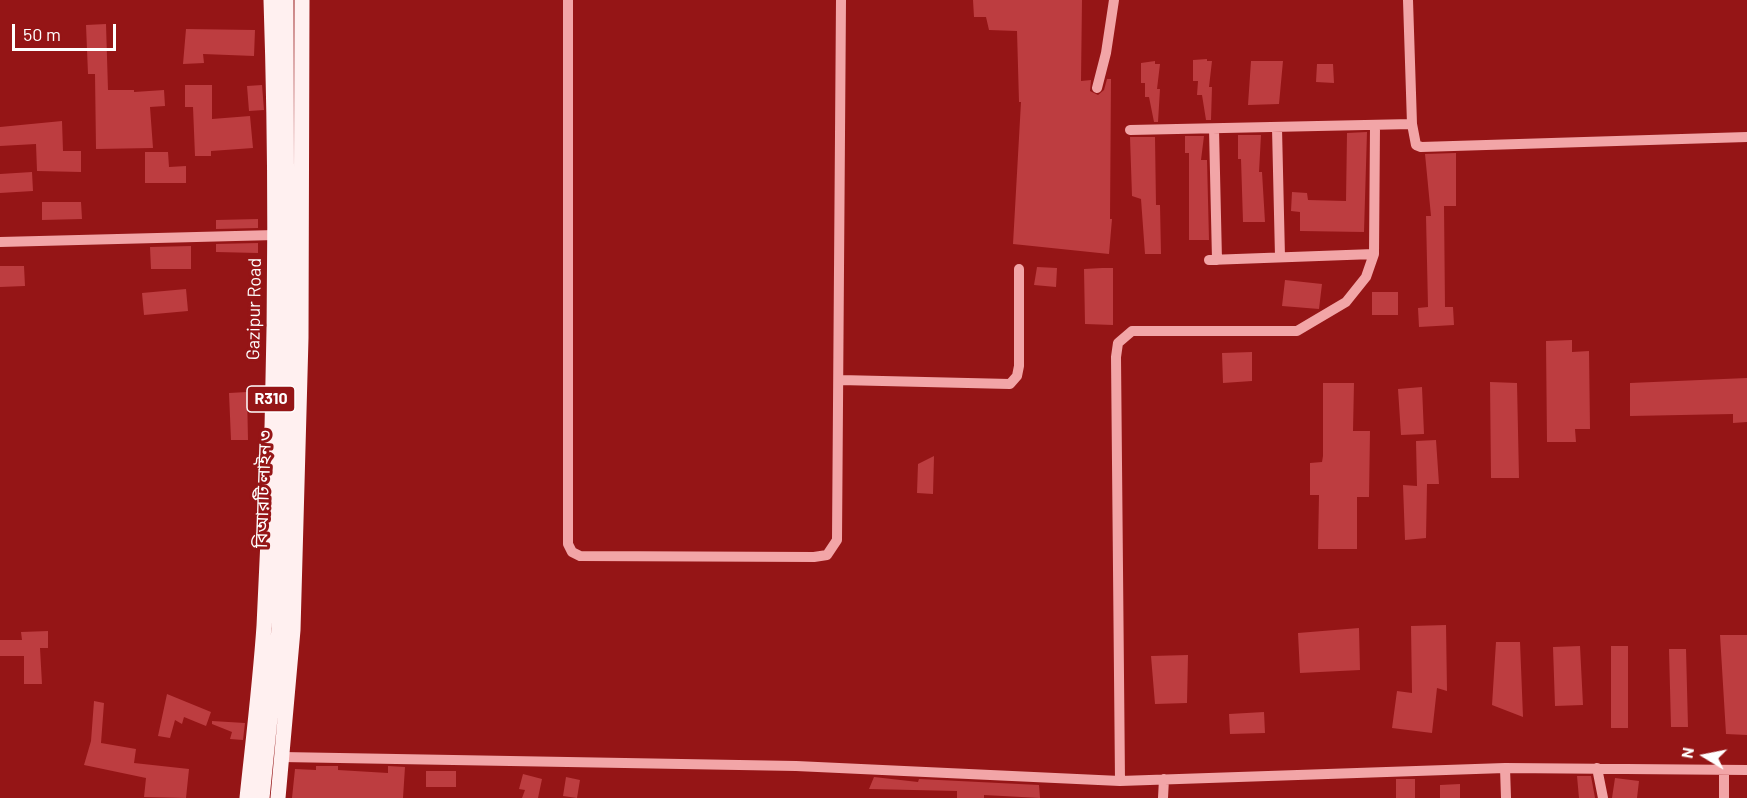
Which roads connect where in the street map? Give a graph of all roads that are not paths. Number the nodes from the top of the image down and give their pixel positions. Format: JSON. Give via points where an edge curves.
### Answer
{"nodes":[{"id":1,"x":271,"y":0,"type":"edge"},
{"id":2,"x":286,"y":0,"type":"edge"},
{"id":3,"x":303,"y":0,"type":"edge"},
{"id":4,"x":568,"y":0,"type":"edge"},
{"id":5,"x":841,"y":0,"type":"edge"},
{"id":6,"x":1114,"y":0,"type":"edge"},
{"id":7,"x":1408,"y":0,"type":"edge"},
{"id":8,"x":1097,"y":88,"type":"dead end"},
{"id":9,"x":1412,"y":124,"type":"junction"},
{"id":10,"x":1375,"y":126,"type":"junction"},
{"id":11,"x":1277,"y":128,"type":"junction"},
{"id":12,"x":1214,"y":129,"type":"junction"},
{"id":13,"x":1130,"y":130,"type":"dead end"},
{"id":14,"x":1747,"y":137,"type":"edge"},
{"id":15,"x":275,"y":235,"type":"junction"},
{"id":16,"x":0,"y":242,"type":"edge"},
{"id":17,"x":1374,"y":254,"type":"junction"},
{"id":18,"x":1280,"y":257,"type":"junction"},
{"id":19,"x":1019,"y":269,"type":"dead end"},
{"id":20,"x":840,"y":380,"type":"junction"},
{"id":21,"x":282,"y":757,"type":"junction"},
{"id":22,"x":1505,"y":768,"type":"junction"},
{"id":23,"x":1597,"y":768,"type":"junction"},
{"id":24,"x":1724,"y":770,"type":"junction"},
{"id":25,"x":1747,"y":770,"type":"edge"},
{"id":26,"x":1164,"y":779,"type":"junction"},
{"id":27,"x":1120,"y":781,"type":"junction"},
{"id":28,"x":247,"y":798,"type":"edge"},
{"id":29,"x":262,"y":798,"type":"edge"},
{"id":30,"x":278,"y":798,"type":"edge"},
{"id":31,"x":1163,"y":798,"type":"edge"},
{"id":32,"x":1506,"y":798,"type":"edge"},
{"id":33,"x":1603,"y":798,"type":"edge"},
{"id":34,"x":1725,"y":798,"type":"edge"}],
"edges":[{"from":1,"to":15,"type":"main road","name":"Gazipur Road","number":"R310"},
{"from":2,"to":29,"type":"main road","name":"বিআরটি লাইন ৩","via":[[288,340],[279,629]]},
{"from":3,"to":21,"type":"main road","number":"R310","via":[[300,385],[293,630]]},
{"from":4,"to":20,"type":"street","via":[[567,498],[568,544],[572,552],[580,556],[827,555],[837,540]]},
{"from":5,"to":20,"type":"street"},
{"from":6,"to":8,"type":"street"},
{"from":7,"to":9,"type":"street"},
{"from":9,"to":10,"type":"street"},
{"from":9,"to":14,"type":"street","via":[[1416,145],[1421,147]]},
{"from":10,"to":11,"type":"street"},
{"from":10,"to":17,"type":"street"},
{"from":11,"to":12,"type":"street"},
{"from":11,"to":18,"type":"street"},
{"from":12,"to":13,"type":"street"},
{"from":12,"to":18,"type":"street","via":[[1213,260]]},
{"from":15,"to":16,"type":"street"},
{"from":15,"to":28,"type":"main road","name":"Gazipur Road","number":"R310","via":[[264,628]]},
{"from":17,"to":18,"type":"street"},
{"from":17,"to":27,"type":"street","via":[[1366,277],[1346,302],[1297,331],[1132,331],[1118,344]]},
{"from":19,"to":20,"type":"street","via":[[1019,366],[1010,384]]},
{"from":21,"to":27,"type":"street","via":[[796,766]]},
{"from":21,"to":30,"type":"main road","number":"R310"},
{"from":22,"to":23,"type":"street"},
{"from":22,"to":26,"type":"street"},
{"from":22,"to":32,"type":"street"},
{"from":23,"to":24,"type":"street"},
{"from":23,"to":33,"type":"street"},
{"from":24,"to":25,"type":"street"},
{"from":24,"to":34,"type":"street"},
{"from":26,"to":27,"type":"street"},
{"from":26,"to":31,"type":"street"}]}
